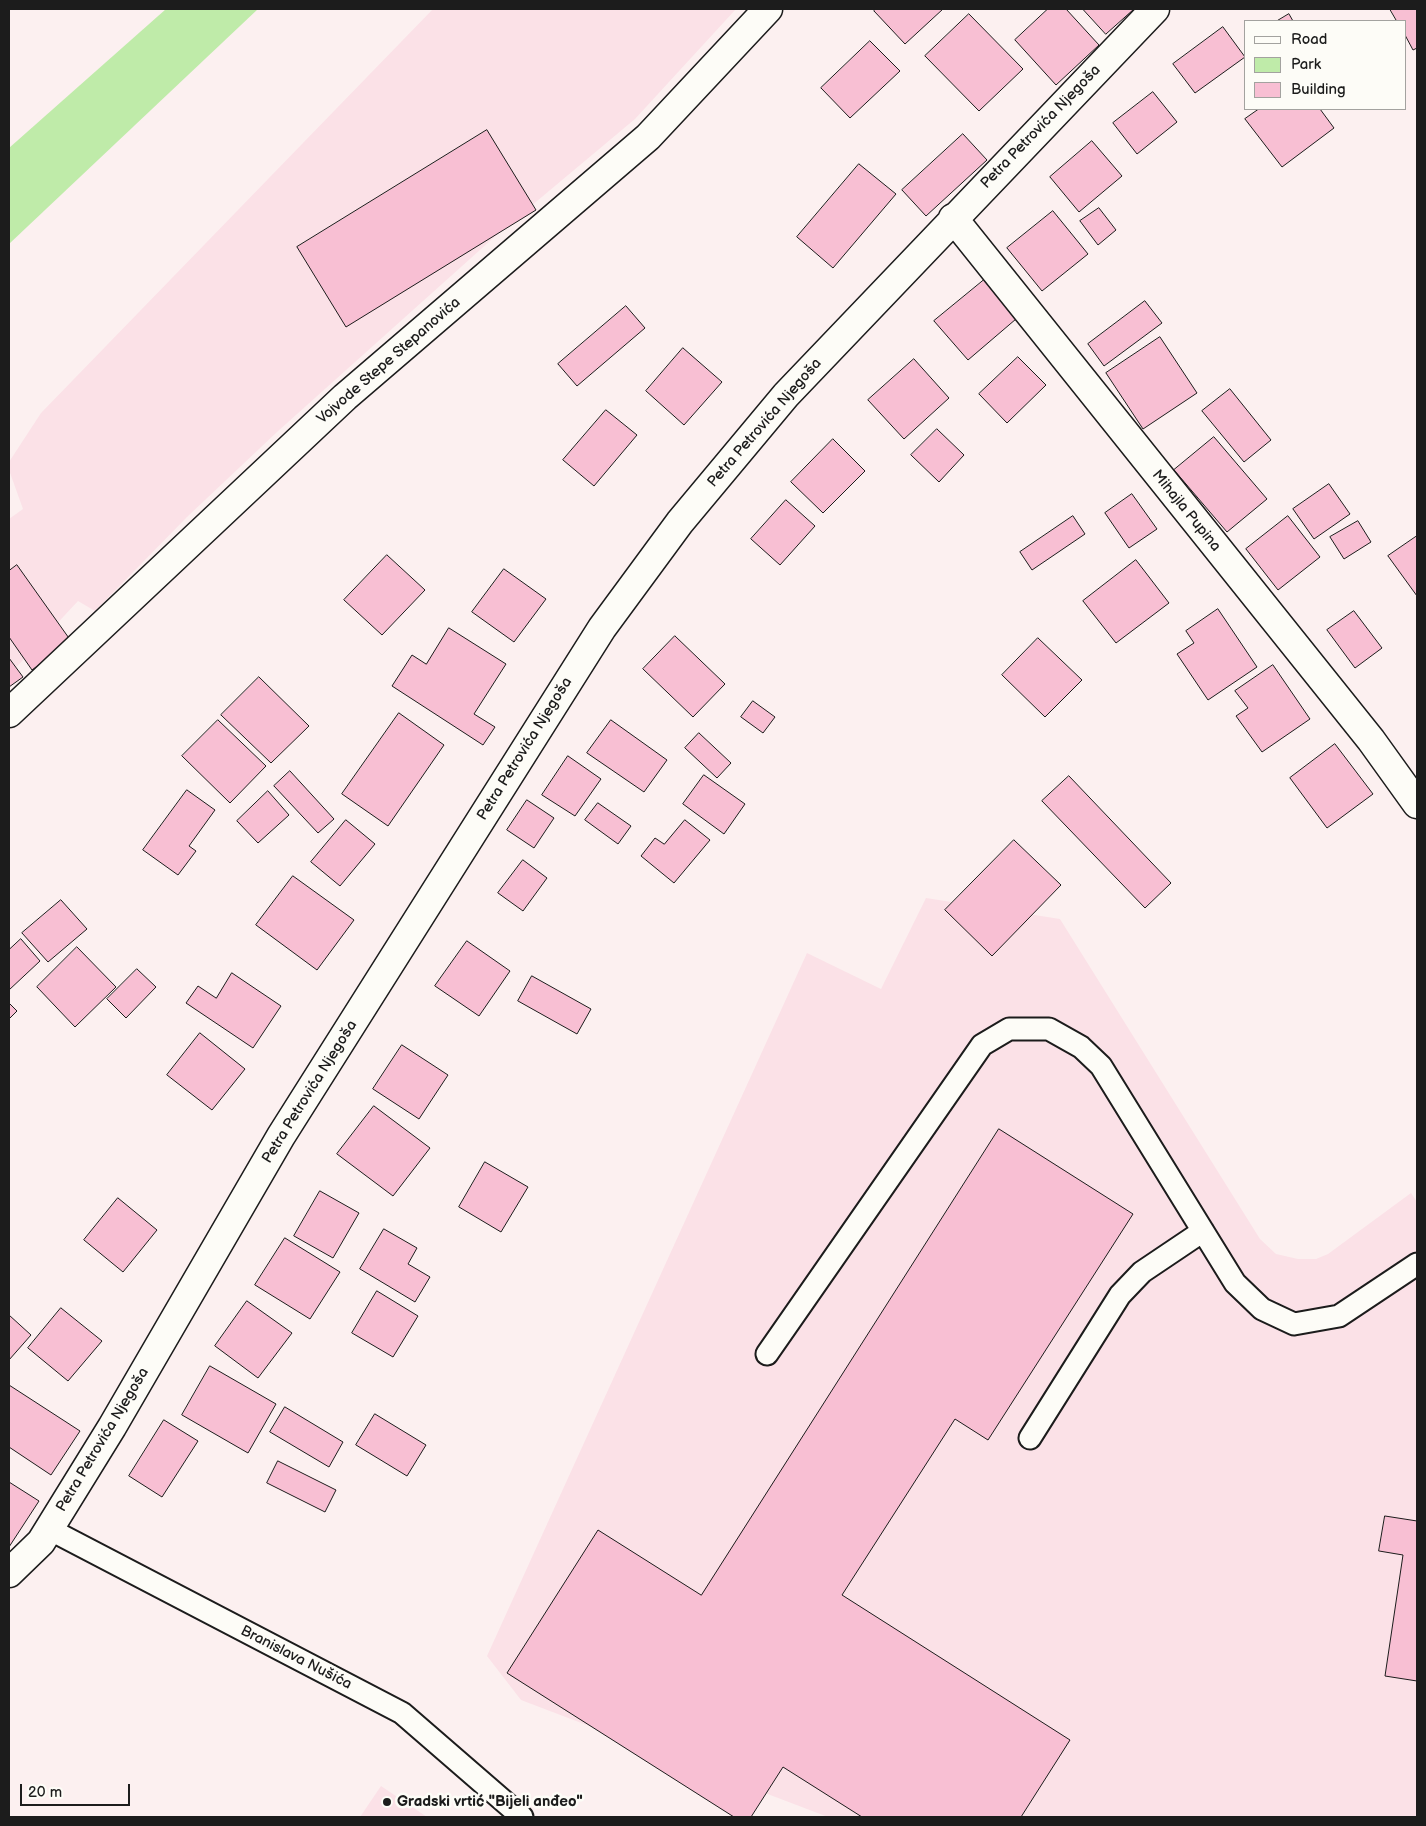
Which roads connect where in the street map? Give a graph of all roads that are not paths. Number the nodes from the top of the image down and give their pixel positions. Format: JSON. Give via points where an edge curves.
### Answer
{"nodes":[{"id":1,"x":768,"y":9,"type":"edge"},
{"id":2,"x":1155,"y":9,"type":"edge"},
{"id":3,"x":953,"y":218,"type":"junction"},
{"id":4,"x":9,"y":713,"type":"edge"},
{"id":5,"x":1417,"y":804,"type":"edge"},
{"id":6,"x":1203,"y":1231,"type":"junction"},
{"id":7,"x":1417,"y":1264,"type":"edge"},
{"id":8,"x":767,"y":1354,"type":"dead end"},
{"id":9,"x":1030,"y":1438,"type":"dead end"},
{"id":10,"x":49,"y":1530,"type":"junction"},
{"id":11,"x":9,"y":1573,"type":"edge"},
{"id":12,"x":522,"y":1817,"type":"edge"}],
"edges":[{"from":1,"to":4,"type":"street","name":"Vojvode Stepe Stepanovića","via":[[648,136],[345,398]]},
{"from":2,"to":3,"type":"street","name":"Petra Petrovića Njegoša"},
{"from":3,"to":5,"type":"street","name":"Mihajla Pupina","via":[[1365,733]]},
{"from":3,"to":10,"type":"street","name":"Petra Petrovića Njegoša","via":[[786,395],[680,522],[602,628],[281,1136]]},
{"from":6,"to":7,"type":"lane","via":[[1235,1283],[1262,1309],[1294,1324],[1339,1316]]},
{"from":6,"to":8,"type":"lane","via":[[1101,1066],[1081,1047],[1049,1029],[1010,1029],[982,1045]]},
{"from":6,"to":9,"type":"lane","via":[[1142,1272],[1120,1295]]},
{"from":10,"to":11,"type":"street","name":"Petra Petrovića Njegoša","via":[[42,1542]]},
{"from":10,"to":12,"type":"lane","name":"Branislava Nušića","via":[[402,1712]]}]}
